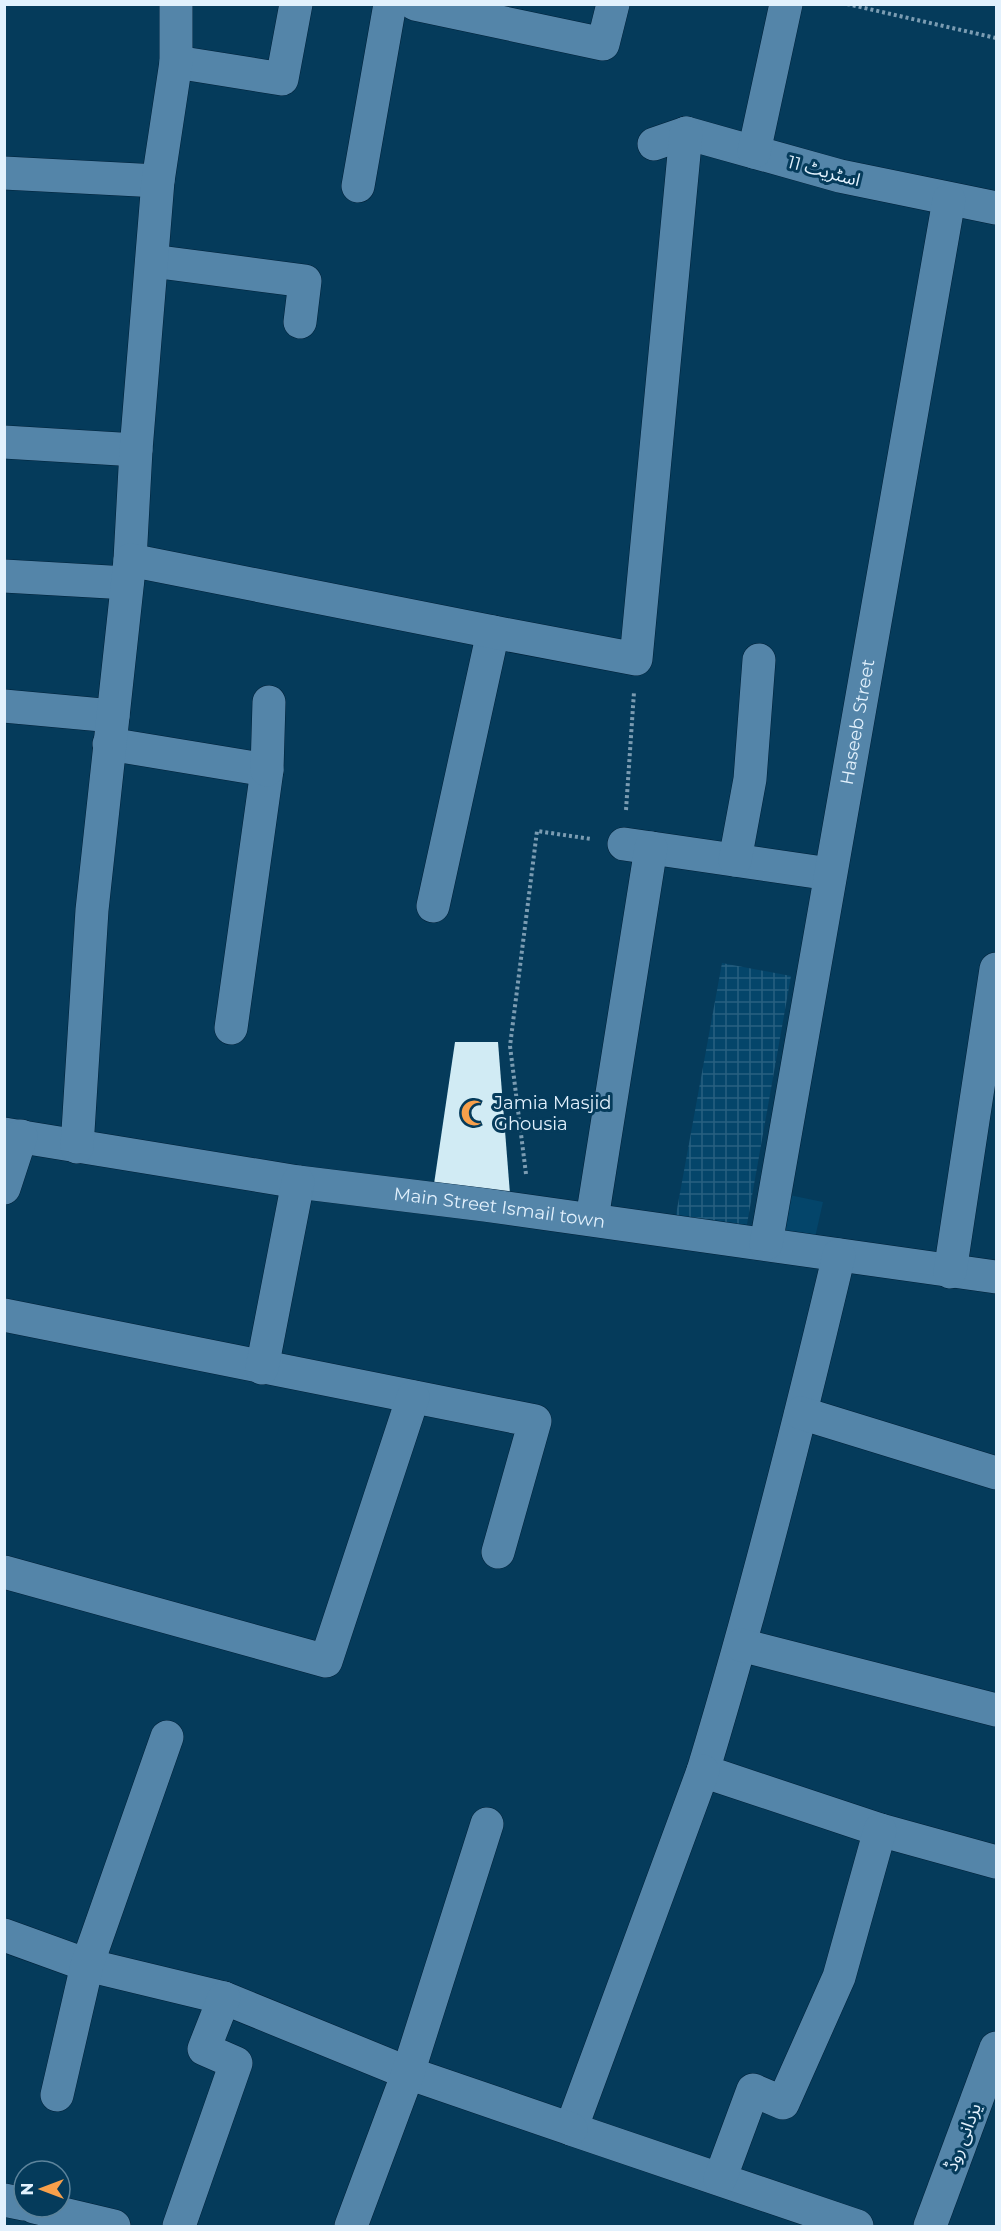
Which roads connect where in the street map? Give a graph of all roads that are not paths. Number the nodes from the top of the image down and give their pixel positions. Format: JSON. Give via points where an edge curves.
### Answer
{"nodes":[{"id":1,"x":176,"y":4,"type":"edge"},
{"id":2,"x":296,"y":4,"type":"edge"},
{"id":3,"x":390,"y":4,"type":"edge"},
{"id":4,"x":415,"y":4,"type":"edge"},
{"id":5,"x":613,"y":4,"type":"edge"},
{"id":6,"x":786,"y":4,"type":"edge"},
{"id":7,"x":176,"y":62,"type":"junction"},
{"id":8,"x":686,"y":133,"type":"junction"},
{"id":9,"x":654,"y":144,"type":"dead end"},
{"id":10,"x":754,"y":152,"type":"junction"},
{"id":11,"x":4,"y":173,"type":"edge"},
{"id":12,"x":158,"y":181,"type":"junction"},
{"id":13,"x":358,"y":186,"type":"dead end"},
{"id":14,"x":949,"y":200,"type":"junction"},
{"id":15,"x":996,"y":208,"type":"edge"},
{"id":16,"x":152,"y":261,"type":"junction"},
{"id":17,"x":300,"y":322,"type":"dead end"},
{"id":18,"x":4,"y":442,"type":"edge"},
{"id":19,"x":136,"y":450,"type":"junction"},
{"id":20,"x":128,"y":572,"type":"junction"},
{"id":21,"x":4,"y":576,"type":"edge"},
{"id":22,"x":493,"y":632,"type":"junction"},
{"id":23,"x":759,"y":660,"type":"dead end"},
{"id":24,"x":269,"y":702,"type":"dead end"},
{"id":25,"x":4,"y":706,"type":"edge"},
{"id":26,"x":111,"y":730,"type":"junction"},
{"id":27,"x":267,"y":770,"type":"junction"},
{"id":28,"x":735,"y":860,"type":"junction"},
{"id":29,"x":830,"y":873,"type":"junction"},
{"id":30,"x":433,"y":906,"type":"dead end"},
{"id":31,"x":996,"y":969,"type":"edge"},
{"id":32,"x":231,"y":1028,"type":"dead end"},
{"id":33,"x":13,"y":1135,"type":"edge"},
{"id":34,"x":76,"y":1147,"type":"junction"},
{"id":35,"x":298,"y":1182,"type":"junction"},
{"id":36,"x":4,"y":1188,"type":"edge"},
{"id":37,"x":592,"y":1219,"type":"junction"},
{"id":38,"x":766,"y":1244,"type":"junction"},
{"id":39,"x":839,"y":1255,"type":"junction"},
{"id":40,"x":950,"y":1272,"type":"junction"},
{"id":41,"x":996,"y":1277,"type":"edge"},
{"id":42,"x":4,"y":1315,"type":"edge"},
{"id":43,"x":262,"y":1368,"type":"junction"},
{"id":44,"x":412,"y":1397,"type":"junction"},
{"id":45,"x":801,"y":1413,"type":"junction"},
{"id":46,"x":996,"y":1473,"type":"edge"},
{"id":47,"x":498,"y":1551,"type":"dead end"},
{"id":48,"x":4,"y":1572,"type":"edge"},
{"id":49,"x":741,"y":1645,"type":"junction"},
{"id":50,"x":996,"y":1710,"type":"edge"},
{"id":51,"x":167,"y":1737,"type":"dead end"},
{"id":52,"x":703,"y":1771,"type":"junction"},
{"id":53,"x":487,"y":1824,"type":"dead end"},
{"id":54,"x":880,"y":1830,"type":"junction"},
{"id":55,"x":996,"y":1862,"type":"edge"},
{"id":56,"x":4,"y":1935,"type":"edge"},
{"id":57,"x":87,"y":1965,"type":"junction"},
{"id":58,"x":224,"y":1998,"type":"junction"},
{"id":59,"x":996,"y":2053,"type":"edge"},
{"id":60,"x":408,"y":2073,"type":"junction"},
{"id":61,"x":57,"y":2095,"type":"dead end"},
{"id":62,"x":571,"y":2128,"type":"junction"},
{"id":63,"x":720,"y":2179,"type":"junction"},
{"id":64,"x":72,"y":2216,"type":"edge"},
{"id":65,"x":114,"y":2226,"type":"edge"},
{"id":66,"x":179,"y":2226,"type":"edge"},
{"id":67,"x":351,"y":2226,"type":"edge"},
{"id":68,"x":857,"y":2226,"type":"edge"},
{"id":69,"x":930,"y":2226,"type":"edge"}],
"edges":[{"from":1,"to":7,"type":"street"},
{"from":2,"to":7,"type":"street","via":[[282,79]]},
{"from":3,"to":13,"type":"street"},
{"from":4,"to":5,"type":"street","via":[[603,44]]},
{"from":6,"to":10,"type":"street"},
{"from":7,"to":12,"type":"street"},
{"from":8,"to":9,"type":"street"},
{"from":8,"to":10,"type":"street","name":"اسٹریٹ 11"},
{"from":8,"to":22,"type":"street","via":[[636,658]]},
{"from":10,"to":14,"type":"street","name":"اسٹریٹ 11"},
{"from":11,"to":12,"type":"street"},
{"from":12,"to":16,"type":"street"},
{"from":14,"to":15,"type":"street","name":"اسٹریٹ 11"},
{"from":14,"to":29,"type":"street","name":"Haseeb Street"},
{"from":16,"to":17,"type":"street","via":[[305,281]]},
{"from":16,"to":19,"type":"street"},
{"from":18,"to":19,"type":"street"},
{"from":19,"to":20,"type":"street"},
{"from":20,"to":21,"type":"street"},
{"from":20,"to":22,"type":"street"},
{"from":20,"to":26,"type":"street"},
{"from":22,"to":30,"type":"street"},
{"from":23,"to":28,"type":"street","via":[[750,779]]},
{"from":24,"to":27,"type":"street"},
{"from":25,"to":26,"type":"street"},
{"from":26,"to":27,"type":"street"},
{"from":26,"to":34,"type":"street","via":[[92,910]]},
{"from":27,"to":32,"type":"street"},
{"from":28,"to":29,"type":"street"},
{"from":28,"to":37,"type":"street","via":[[637,846]]},
{"from":29,"to":38,"type":"street","name":"Haseeb Street"},
{"from":31,"to":40,"type":"street"},
{"from":33,"to":34,"type":"street","name":"Main Street Ismail town"},
{"from":33,"to":36,"type":"street"},
{"from":34,"to":35,"type":"street","name":"Main Street Ismail town"},
{"from":35,"to":37,"type":"street","name":"Main Street Ismail town"},
{"from":35,"to":43,"type":"street"},
{"from":37,"to":38,"type":"street","name":"Main Street Ismail town"},
{"from":38,"to":39,"type":"street","name":"Main Street Ismail town"},
{"from":39,"to":40,"type":"street","name":"Main Street Ismail town"},
{"from":39,"to":45,"type":"street"},
{"from":40,"to":41,"type":"street","name":"Main Street Ismail town"},
{"from":42,"to":43,"type":"street"},
{"from":43,"to":44,"type":"street"},
{"from":44,"to":47,"type":"street","via":[[535,1421]]},
{"from":44,"to":48,"type":"street","via":[[326,1661]]},
{"from":45,"to":46,"type":"street"},
{"from":45,"to":49,"type":"street"},
{"from":49,"to":50,"type":"street"},
{"from":49,"to":52,"type":"street"},
{"from":51,"to":57,"type":"street"},
{"from":52,"to":54,"type":"street"},
{"from":52,"to":62,"type":"street"},
{"from":53,"to":60,"type":"street"},
{"from":54,"to":55,"type":"street"},
{"from":54,"to":63,"type":"street","via":[[839,1977],[783,2103],[753,2090]]},
{"from":56,"to":57,"type":"street"},
{"from":57,"to":58,"type":"street"},
{"from":57,"to":61,"type":"street"},
{"from":58,"to":60,"type":"street"},
{"from":58,"to":66,"type":"street","via":[[204,2049],[236,2063]]},
{"from":59,"to":69,"type":"street","name":"یزدانی روڈ"},
{"from":60,"to":62,"type":"street"},
{"from":60,"to":67,"type":"street"},
{"from":62,"to":63,"type":"street"},
{"from":63,"to":68,"type":"street"},
{"from":64,"to":65,"type":"street"}]}
